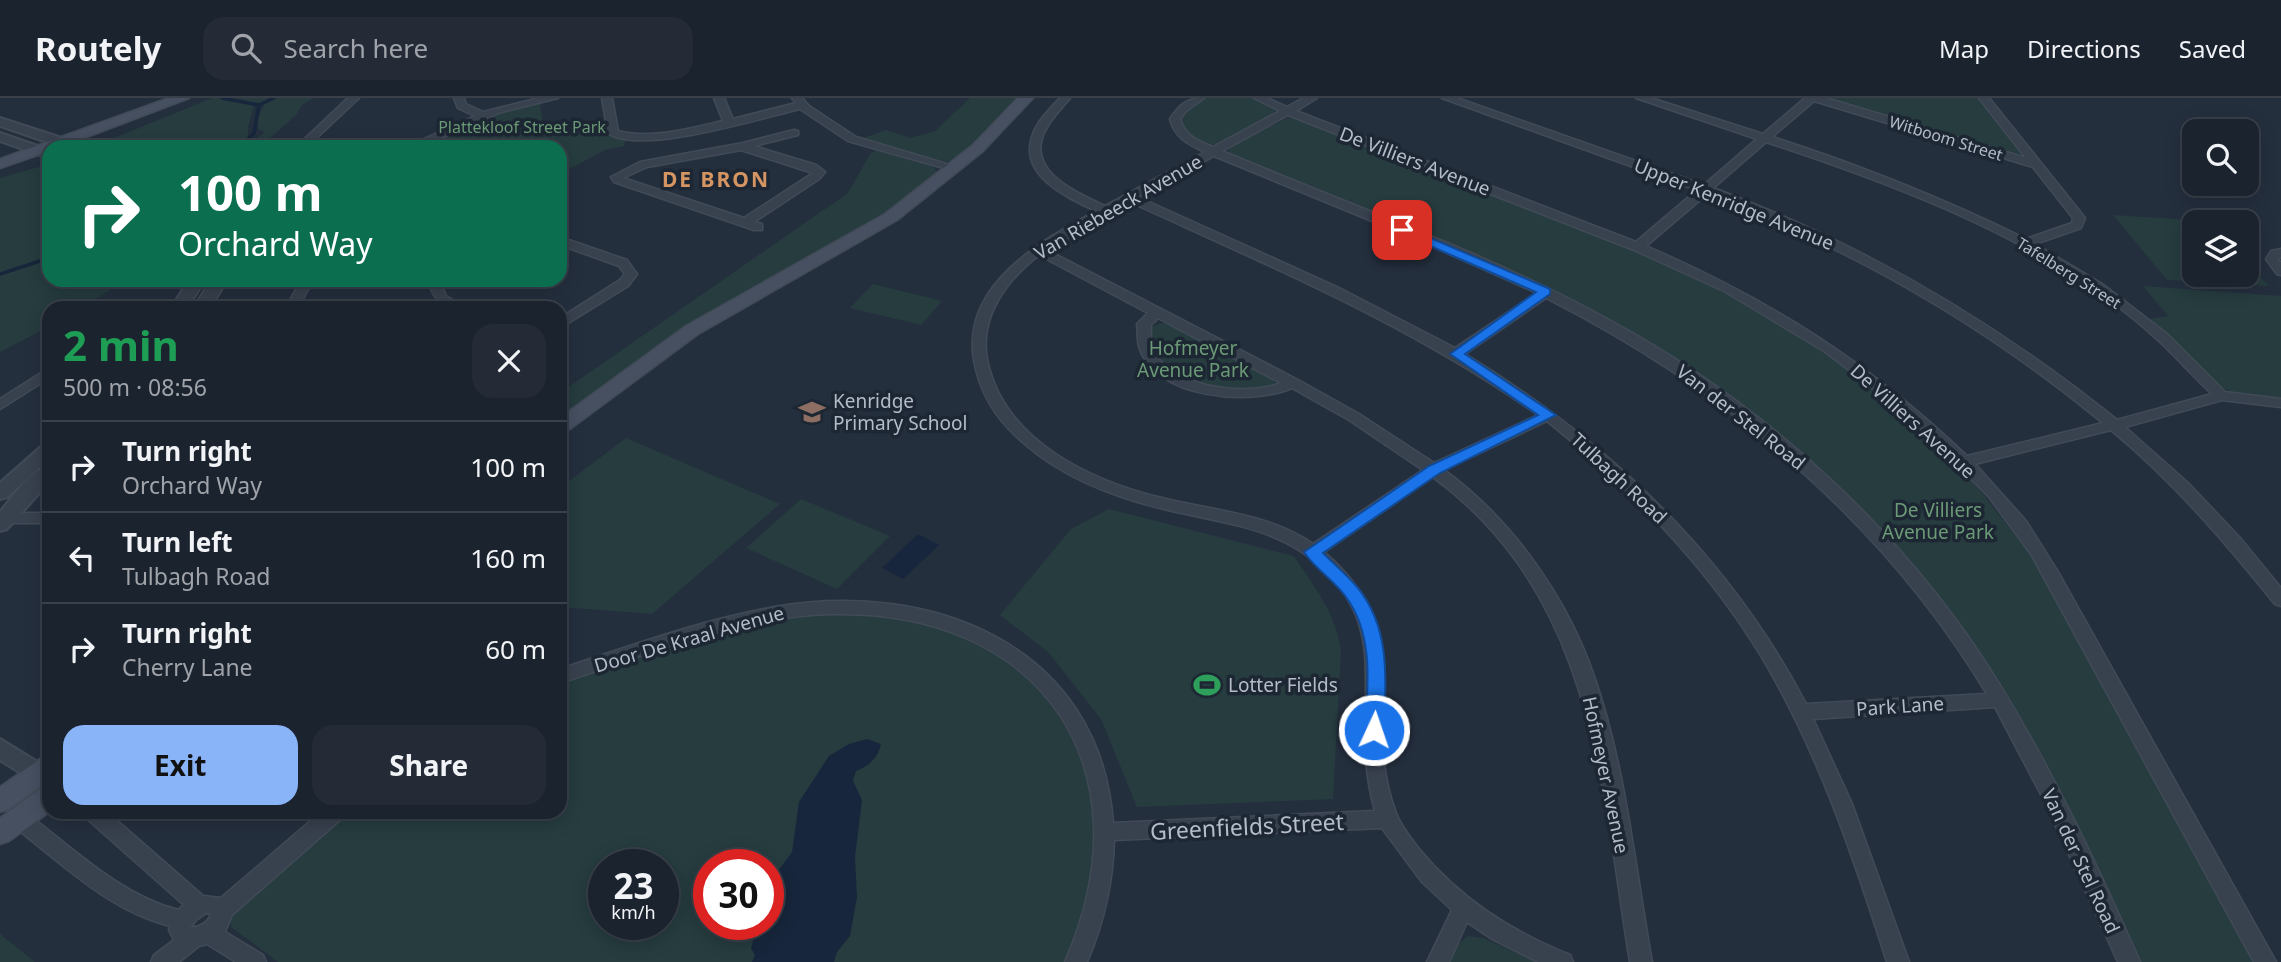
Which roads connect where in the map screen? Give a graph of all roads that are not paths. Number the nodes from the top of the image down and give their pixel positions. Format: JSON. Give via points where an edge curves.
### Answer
{"nodes":[{"id":1,"x":198,"y":98,"type":"edge"},
{"id":2,"x":354,"y":98,"type":"edge"},
{"id":3,"x":459,"y":98,"type":"edge"},
{"id":4,"x":553,"y":98,"type":"edge"},
{"id":5,"x":607,"y":98,"type":"edge"},
{"id":6,"x":719,"y":98,"type":"edge"},
{"id":7,"x":1027,"y":98,"type":"edge"},
{"id":8,"x":1065,"y":98,"type":"edge"},
{"id":9,"x":1199,"y":98,"type":"edge"},
{"id":10,"x":1259,"y":98,"type":"edge"},
{"id":11,"x":1312,"y":98,"type":"edge"},
{"id":12,"x":1447,"y":98,"type":"edge"},
{"id":13,"x":1641,"y":98,"type":"edge"},
{"id":14,"x":1813,"y":98,"type":"edge"},
{"id":15,"x":1984,"y":98,"type":"edge"},
{"id":16,"x":800,"y":101,"type":"edge"},
{"id":17,"x":178,"y":102,"type":"edge"},
{"id":18,"x":1287,"y":111,"type":"junction"},
{"id":19,"x":483,"y":116,"type":"junction"},
{"id":20,"x":0,"y":122,"type":"edge"},
{"id":21,"x":729,"y":122,"type":"junction"},
{"id":22,"x":672,"y":133,"type":"junction"},
{"id":23,"x":794,"y":133,"type":"dead end"},
{"id":24,"x":0,"y":137,"type":"edge"},
{"id":25,"x":1765,"y":138,"type":"junction"},
{"id":26,"x":52,"y":140,"type":"edge"},
{"id":27,"x":85,"y":140,"type":"edge"},
{"id":28,"x":309,"y":140,"type":"edge"},
{"id":29,"x":429,"y":140,"type":"edge"},
{"id":30,"x":743,"y":146,"type":"junction"},
{"id":31,"x":42,"y":152,"type":"edge"},
{"id":32,"x":1215,"y":152,"type":"junction"},
{"id":33,"x":42,"y":154,"type":"edge"},
{"id":34,"x":42,"y":155,"type":"edge"},
{"id":35,"x":678,"y":158,"type":"junction"},
{"id":36,"x":0,"y":164,"type":"edge"},
{"id":37,"x":2037,"y":165,"type":"junction"},
{"id":38,"x":954,"y":168,"type":"junction"},
{"id":39,"x":0,"y":172,"type":"edge"},
{"id":40,"x":1704,"y":189,"type":"junction"},
{"id":41,"x":1130,"y":198,"type":"junction"},
{"id":42,"x":1105,"y":211,"type":"junction"},
{"id":43,"x":746,"y":222,"type":"junction"},
{"id":44,"x":758,"y":227,"type":"dead end"},
{"id":45,"x":567,"y":244,"type":"edge"},
{"id":46,"x":2024,"y":244,"type":"junction"},
{"id":47,"x":1638,"y":247,"type":"junction"},
{"id":48,"x":1038,"y":250,"type":"junction"},
{"id":49,"x":2281,"y":253,"type":"edge"},
{"id":50,"x":2281,"y":271,"type":"edge"},
{"id":51,"x":1546,"y":292,"type":"junction"},
{"id":52,"x":1156,"y":312,"type":"junction"},
{"id":53,"x":567,"y":320,"type":"edge"},
{"id":54,"x":1456,"y":354,"type":"junction"},
{"id":55,"x":42,"y":377,"type":"edge"},
{"id":56,"x":1293,"y":383,"type":"junction"},
{"id":57,"x":2221,"y":396,"type":"junction"},
{"id":58,"x":2281,"y":404,"type":"edge"},
{"id":59,"x":0,"y":405,"type":"edge"},
{"id":60,"x":1549,"y":415,"type":"junction"},
{"id":61,"x":567,"y":422,"type":"edge"},
{"id":62,"x":2115,"y":425,"type":"junction"},
{"id":63,"x":42,"y":455,"type":"edge"},
{"id":64,"x":1962,"y":462,"type":"junction"},
{"id":65,"x":1434,"y":469,"type":"junction"},
{"id":66,"x":42,"y":479,"type":"edge"},
{"id":67,"x":0,"y":493,"type":"edge"},
{"id":68,"x":42,"y":518,"type":"edge"},
{"id":69,"x":2,"y":520,"type":"edge"},
{"id":70,"x":1312,"y":552,"type":"junction"},
{"id":71,"x":2281,"y":600,"type":"edge"},
{"id":72,"x":567,"y":674,"type":"edge"},
{"id":73,"x":1998,"y":700,"type":"junction"},
{"id":74,"x":1801,"y":712,"type":"junction"},
{"id":75,"x":0,"y":748,"type":"edge"},
{"id":76,"x":42,"y":772,"type":"edge"},
{"id":77,"x":42,"y":778,"type":"edge"},
{"id":78,"x":42,"y":801,"type":"edge"},
{"id":79,"x":5,"y":814,"type":"edge"},
{"id":80,"x":101,"y":819,"type":"edge"},
{"id":81,"x":327,"y":819,"type":"edge"},
{"id":82,"x":1388,"y":819,"type":"junction"},
{"id":83,"x":1105,"y":832,"type":"junction"},
{"id":84,"x":1463,"y":909,"type":"junction"},
{"id":85,"x":202,"y":921,"type":"junction"},
{"id":86,"x":159,"y":962,"type":"edge"},
{"id":87,"x":255,"y":962,"type":"edge"},
{"id":88,"x":1076,"y":962,"type":"edge"},
{"id":89,"x":1438,"y":962,"type":"edge"},
{"id":90,"x":1562,"y":962,"type":"edge"},
{"id":91,"x":1641,"y":962,"type":"edge"},
{"id":92,"x":1898,"y":962,"type":"edge"},
{"id":93,"x":2129,"y":962,"type":"edge"},
{"id":94,"x":2265,"y":962,"type":"edge"}],
"edges":[{"from":1,"to":17,"type":"main road"},
{"from":2,"to":28,"type":"street"},
{"from":3,"to":19,"type":"street","via":[[462,106]]},
{"from":4,"to":19,"type":"street"},
{"from":5,"to":22,"type":"street","via":[[615,135],[636,138]]},
{"from":6,"to":21,"type":"street"},
{"from":7,"to":38,"type":"main road"},
{"from":8,"to":42,"type":"street","via":[[1038,134],[1037,166],[1053,183]]},
{"from":9,"to":32,"type":"street","name":"Van der Stel Road","via":[[1179,113],[1176,127],[1184,137]]},
{"from":10,"to":18,"type":"street","name":"De Villiers Avenue"},
{"from":11,"to":18,"type":"street","name":"Van Riebeeck Avenue"},
{"from":12,"to":40,"type":"street","name":"Upper Kenridge Avenue"},
{"from":13,"to":25,"type":"street","name":"Tafelberg Street"},
{"from":14,"to":25,"type":"street"},
{"from":14,"to":37,"type":"street","name":"Witboom Street"},
{"from":15,"to":37,"type":"street"},
{"from":16,"to":21,"type":"street"},
{"from":16,"to":38,"type":"street","via":[[860,143]]},
{"from":17,"to":27,"type":"main road"},
{"from":18,"to":32,"type":"street","name":"Van Riebeeck Avenue"},
{"from":18,"to":47,"type":"street","name":"De Villiers Avenue"},
{"from":19,"to":29,"type":"street"},
{"from":20,"to":26,"type":"street"},
{"from":21,"to":22,"type":"street"},
{"from":22,"to":35,"type":"street"},
{"from":23,"to":30,"type":"street"},
{"from":24,"to":31,"type":"street"},
{"from":25,"to":40,"type":"street"},
{"from":25,"to":46,"type":"street","name":"Tafelberg Street","via":[[1899,184]]},
{"from":30,"to":35,"type":"street"},
{"from":30,"to":43,"type":"street","via":[[818,172]]},
{"from":32,"to":41,"type":"street","name":"Van Riebeeck Avenue"},
{"from":32,"to":51,"type":"street","name":"Van der Stel Road"},
{"from":33,"to":36,"type":"main road"},
{"from":34,"to":39,"type":"main road"},
{"from":35,"to":43,"type":"street","via":[[640,165],[617,179]]},
{"from":37,"to":46,"type":"street","via":[[2079,218],[2068,230]]},
{"from":38,"to":61,"type":"main road","via":[[874,228],[638,371]]},
{"from":40,"to":47,"type":"street"},
{"from":40,"to":62,"type":"street","name":"Upper Kenridge Avenue","via":[[1807,230],[1893,274],[1993,333]]},
{"from":41,"to":42,"type":"street","name":"Van Riebeeck Avenue"},
{"from":41,"to":54,"type":"street","name":"Tulbagh Road","via":[[1377,312]]},
{"from":42,"to":48,"type":"street","name":"Van Riebeeck Avenue"},
{"from":43,"to":44,"type":"street"},
{"from":45,"to":53,"type":"street","via":[[631,271],[624,283]]},
{"from":46,"to":57,"type":"street","name":"Tafelberg Street","via":[[2082,278],[2161,335]]},
{"from":47,"to":64,"type":"street","name":"De Villiers Avenue","via":[[1757,303],[1815,339],[1881,388]]},
{"from":48,"to":52,"type":"street","name":"Hofmeyer Avenue"},
{"from":48,"to":70,"type":"street","name":"Van Riebeeck Avenue","via":[[999,288],[980,332],[984,376],[995,401],[1015,427],[1052,458],[1106,485],[1151,501],[1271,529]]},
{"from":49,"to":50,"type":"street","via":[[2272,259]]},
{"from":51,"to":54,"type":"street"},
{"from":51,"to":73,"type":"street","name":"Van der Stel Road","via":[[1672,363],[1801,463],[1849,508],[1935,606]]},
{"from":52,"to":56,"type":"street","name":"Hofmeyer Avenue"},
{"from":52,"to":56,"type":"street","via":[[1144,324],[1145,346],[1160,367],[1178,379],[1216,392],[1244,395],[1272,393]]},
{"from":54,"to":60,"type":"street","name":"Tulbagh Road"},
{"from":55,"to":59,"type":"street"},
{"from":56,"to":65,"type":"street","name":"Hofmeyer Avenue","via":[[1371,426]]},
{"from":57,"to":58,"type":"street"},
{"from":57,"to":62,"type":"street"},
{"from":60,"to":65,"type":"street"},
{"from":60,"to":74,"type":"street","name":"Tulbagh Road","via":[[1611,466],[1684,540],[1746,620]]},
{"from":62,"to":64,"type":"street"},
{"from":62,"to":71,"type":"street","name":"Upper Kenridge Avenue","via":[[2222,528]]},
{"from":63,"to":67,"type":"street"},
{"from":64,"to":94,"type":"street","name":"De Villiers Avenue","via":[[2012,515],[2041,556]]},
{"from":65,"to":70,"type":"street"},
{"from":65,"to":91,"type":"street","name":"Hofmeyer Avenue","via":[[1518,552],[1557,613],[1580,662],[1605,750]]},
{"from":66,"to":69,"type":"street"},
{"from":68,"to":69,"type":"street"},
{"from":70,"to":82,"type":"street","name":"Van Riebeeck Avenue","via":[[1353,593],[1371,630],[1377,669],[1374,741]]},
{"from":72,"to":83,"type":"street","name":"Door De Kraal Avenue","via":[[706,630],[794,610],[860,606],[952,624],[1025,662],[1057,694],[1085,739]]},
{"from":73,"to":74,"type":"street","name":"Park Lane"},
{"from":73,"to":93,"type":"street","name":"Van der Stel Road","via":[[2061,815]]},
{"from":74,"to":92,"type":"street","name":"Tulbagh Road","via":[[1854,831]]},
{"from":75,"to":76,"type":"street"},
{"from":77,"to":79,"type":"main road"},
{"from":78,"to":79,"type":"main road"},
{"from":79,"to":85,"type":"street","via":[[136,902],[168,918]]},
{"from":80,"to":85,"type":"street","via":[[158,868]]},
{"from":81,"to":85,"type":"street"},
{"from":82,"to":83,"type":"street","name":"Greenfields Street"},
{"from":82,"to":84,"type":"street","name":"Van Riebeeck Avenue","via":[[1431,878]]},
{"from":83,"to":88,"type":"street","name":"Door De Kraal Avenue","via":[[1097,904]]},
{"from":84,"to":89,"type":"street"},
{"from":84,"to":90,"type":"street","name":"Van Riebeeck Avenue","via":[[1518,944]]},
{"from":85,"to":86,"type":"street"},
{"from":85,"to":87,"type":"street"}]}
